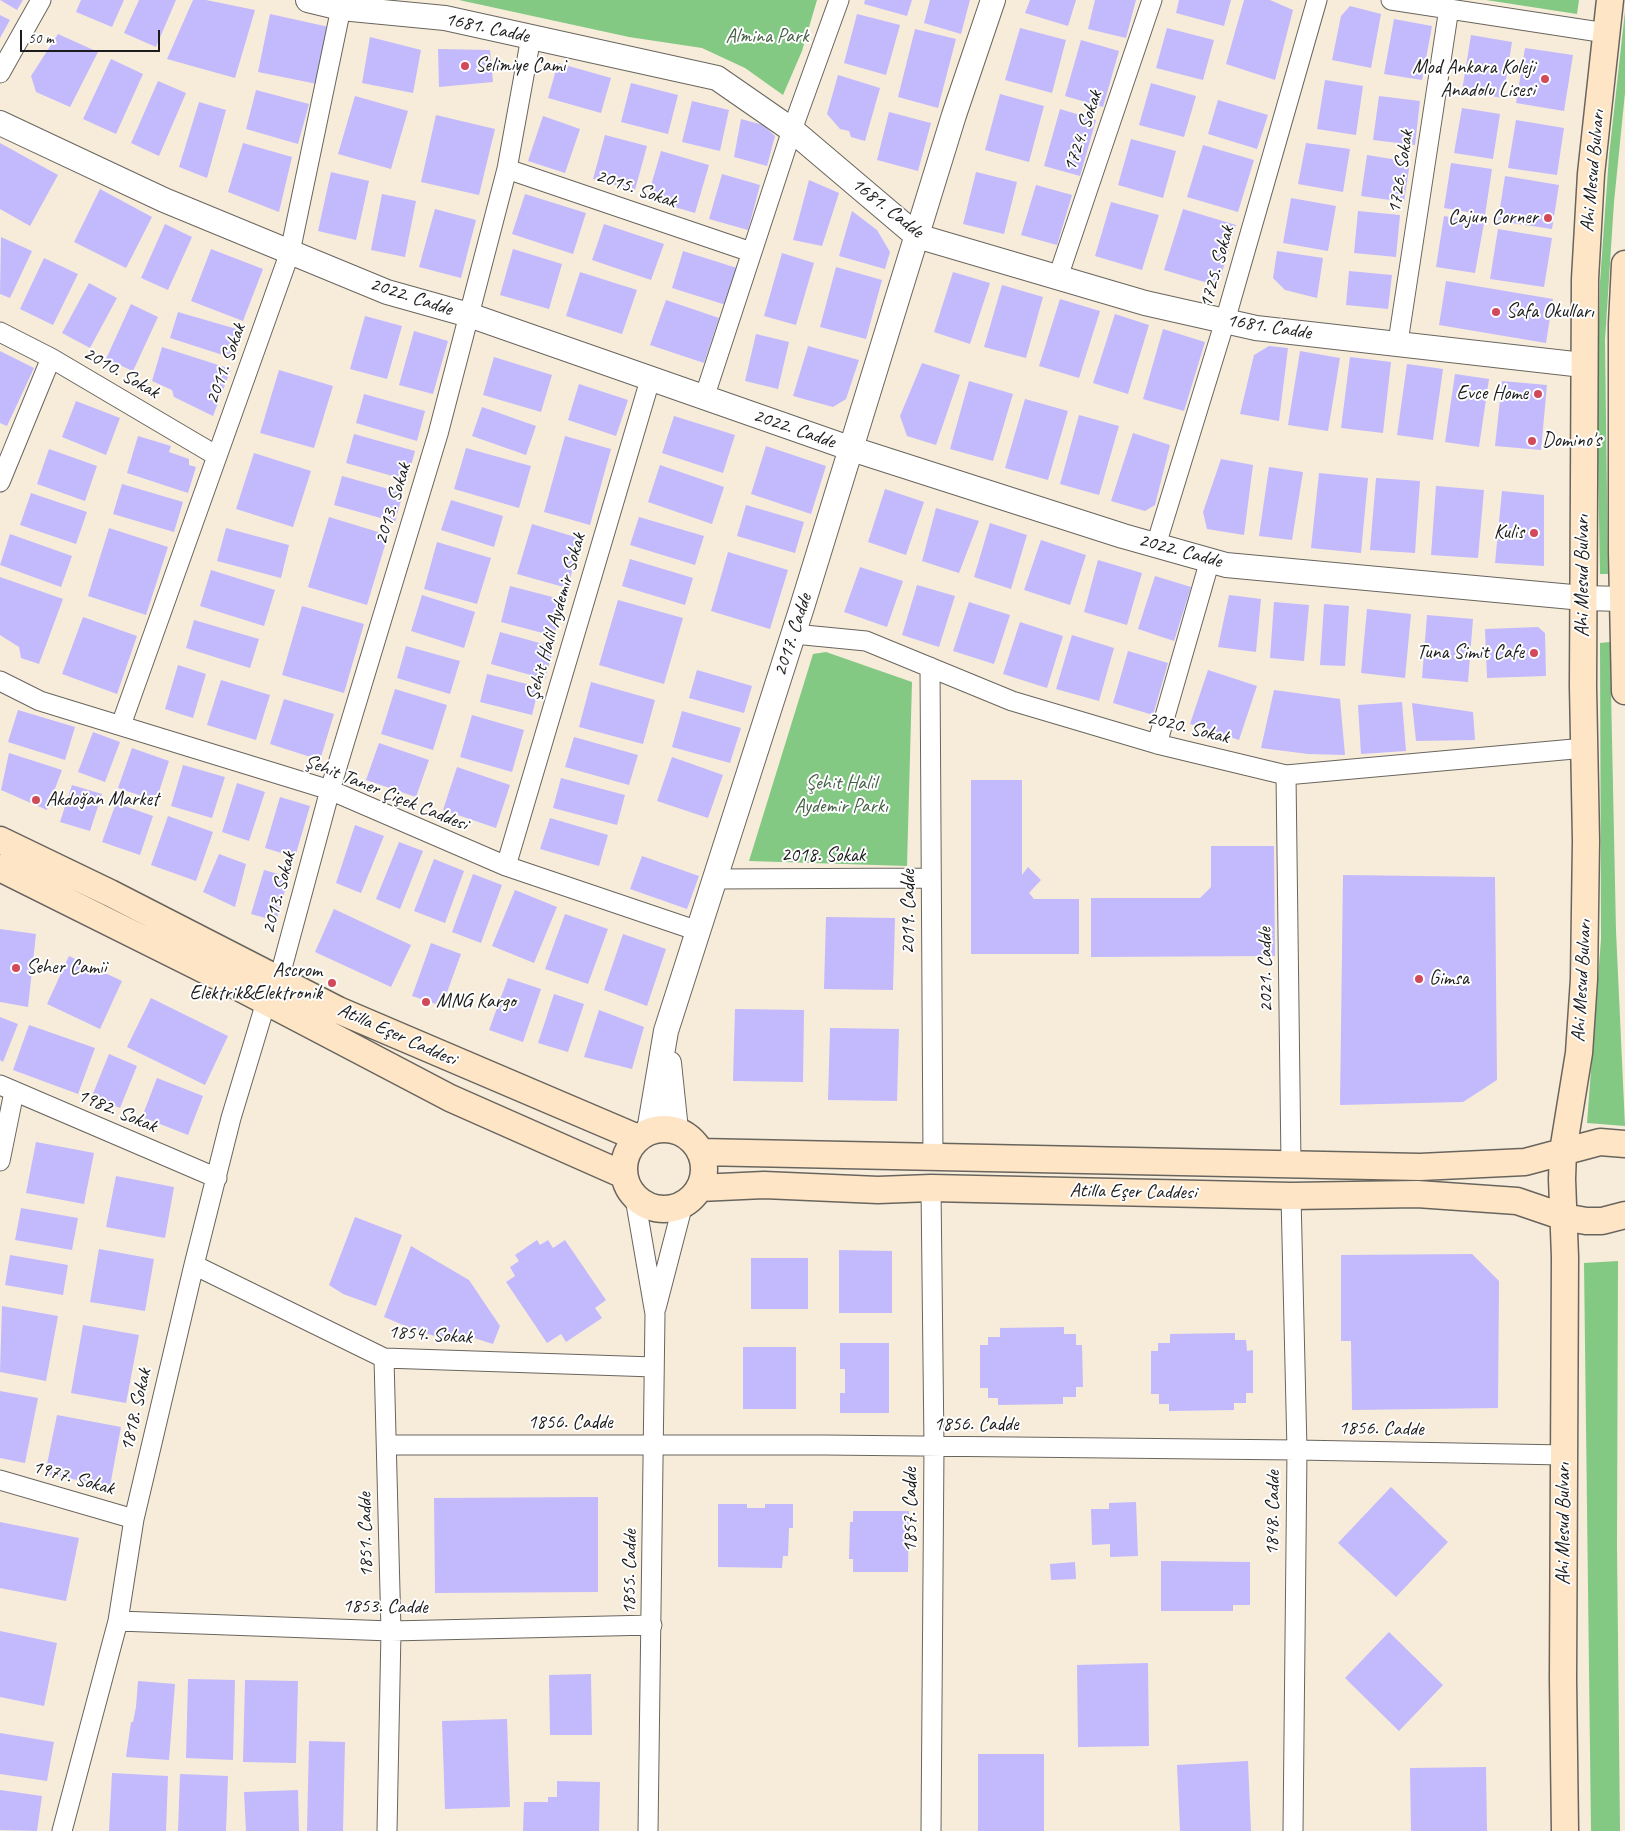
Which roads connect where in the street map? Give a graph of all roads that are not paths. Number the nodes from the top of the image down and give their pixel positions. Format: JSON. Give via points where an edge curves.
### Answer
{"nodes":[{"id":1,"x":41,"y":0,"type":"edge"},
{"id":2,"x":308,"y":0,"type":"edge"},
{"id":3,"x":839,"y":0,"type":"edge"},
{"id":4,"x":993,"y":0,"type":"edge"},
{"id":5,"x":1152,"y":0,"type":"edge"},
{"id":6,"x":1317,"y":0,"type":"edge"},
{"id":7,"x":1391,"y":0,"type":"edge"},
{"id":8,"x":1610,"y":0,"type":"edge"},
{"id":9,"x":341,"y":8,"type":"junction"},
{"id":10,"x":1449,"y":8,"type":"junction"},
{"id":11,"x":1606,"y":33,"type":"junction"},
{"id":12,"x":531,"y":37,"type":"junction"},
{"id":13,"x":0,"y":73,"type":"edge"},
{"id":14,"x":0,"y":123,"type":"edge"},
{"id":15,"x":792,"y":130,"type":"junction"},
{"id":16,"x":507,"y":169,"type":"junction"},
{"id":17,"x":917,"y":236,"type":"junction"},
{"id":18,"x":290,"y":252,"type":"junction"},
{"id":19,"x":751,"y":252,"type":"junction"},
{"id":20,"x":1625,"y":264,"type":"edge"},
{"id":21,"x":1058,"y":277,"type":"junction"},
{"id":22,"x":469,"y":315,"type":"junction"},
{"id":23,"x":1225,"y":321,"type":"junction"},
{"id":24,"x":1624,"y":324,"type":"edge"},
{"id":25,"x":0,"y":332,"type":"edge"},
{"id":26,"x":1398,"y":342,"type":"junction"},
{"id":27,"x":51,"y":358,"type":"junction"},
{"id":28,"x":1583,"y":365,"type":"junction"},
{"id":29,"x":650,"y":380,"type":"junction"},
{"id":30,"x":704,"y":398,"type":"junction"},
{"id":31,"x":852,"y":449,"type":"junction"},
{"id":32,"x":217,"y":456,"type":"junction"},
{"id":33,"x":0,"y":482,"type":"edge"},
{"id":34,"x":1156,"y":545,"type":"junction"},
{"id":35,"x":1210,"y":560,"type":"junction"},
{"id":36,"x":1583,"y":598,"type":"junction"},
{"id":37,"x":1624,"y":599,"type":"edge"},
{"id":38,"x":794,"y":634,"type":"junction"},
{"id":39,"x":930,"y":667,"type":"junction"},
{"id":40,"x":0,"y":681,"type":"edge"},
{"id":41,"x":1625,"y":691,"type":"edge"},
{"id":42,"x":121,"y":725,"type":"junction"},
{"id":43,"x":1157,"y":744,"type":"junction"},
{"id":44,"x":1585,"y":748,"type":"junction"},
{"id":45,"x":1286,"y":775,"type":"junction"},
{"id":46,"x":330,"y":790,"type":"junction"},
{"id":47,"x":0,"y":840,"type":"edge"},
{"id":48,"x":506,"y":866,"type":"junction"},
{"id":49,"x":0,"y":868,"type":"edge"},
{"id":50,"x":931,"y":878,"type":"junction"},
{"id":51,"x":715,"y":879,"type":"junction"},
{"id":52,"x":698,"y":931,"type":"junction"},
{"id":53,"x":279,"y":979,"type":"junction"},
{"id":54,"x":266,"y":1002,"type":"junction"},
{"id":55,"x":666,"y":1031,"type":"junction"},
{"id":56,"x":7,"y":1089,"type":"edge"},
{"id":57,"x":676,"y":1130,"type":"junction"},
{"id":58,"x":643,"y":1135,"type":"junction"},
{"id":59,"x":1625,"y":1144,"type":"edge"},
{"id":60,"x":1563,"y":1151,"type":"junction"},
{"id":61,"x":700,"y":1152,"type":"junction"},
{"id":62,"x":933,"y":1157,"type":"junction"},
{"id":63,"x":0,"y":1161,"type":"edge"},
{"id":64,"x":1291,"y":1164,"type":"junction"},
{"id":65,"x":624,"y":1175,"type":"junction"},
{"id":66,"x":217,"y":1178,"type":"junction"},
{"id":67,"x":931,"y":1188,"type":"junction"},
{"id":68,"x":691,"y":1196,"type":"junction"},
{"id":69,"x":1291,"y":1196,"type":"junction"},
{"id":70,"x":635,"y":1198,"type":"junction"},
{"id":71,"x":1625,"y":1216,"type":"edge"},
{"id":72,"x":1564,"y":1217,"type":"junction"},
{"id":73,"x":194,"y":1265,"type":"junction"},
{"id":74,"x":655,"y":1314,"type":"junction"},
{"id":75,"x":384,"y":1358,"type":"junction"},
{"id":76,"x":654,"y":1367,"type":"junction"},
{"id":77,"x":654,"y":1445,"type":"junction"},
{"id":78,"x":387,"y":1446,"type":"junction"},
{"id":79,"x":934,"y":1447,"type":"junction"},
{"id":80,"x":1297,"y":1450,"type":"junction"},
{"id":81,"x":1564,"y":1455,"type":"junction"},
{"id":82,"x":0,"y":1480,"type":"edge"},
{"id":83,"x":134,"y":1519,"type":"junction"},
{"id":84,"x":118,"y":1621,"type":"junction"},
{"id":85,"x":652,"y":1625,"type":"junction"},
{"id":86,"x":391,"y":1631,"type":"junction"},
{"id":87,"x":62,"y":1831,"type":"edge"},
{"id":88,"x":387,"y":1831,"type":"edge"},
{"id":89,"x":648,"y":1831,"type":"edge"},
{"id":90,"x":931,"y":1831,"type":"edge"},
{"id":91,"x":1293,"y":1831,"type":"edge"},
{"id":92,"x":1565,"y":1831,"type":"edge"}],
"edges":[{"from":1,"to":13,"type":"street"},
{"from":2,"to":9,"type":"street","name":"1681. Cadde"},
{"from":3,"to":15,"type":"street"},
{"from":4,"to":17,"type":"street","name":"2017. Cadde"},
{"from":5,"to":21,"type":"street","name":"1724. Sokak"},
{"from":6,"to":23,"type":"street","name":"1725. Sokak"},
{"from":7,"to":10,"type":"street"},
{"from":8,"to":11,"type":"main road","name":"Ahi Mesud Bulvarı"},
{"from":9,"to":12,"type":"street","name":"1681. Cadde","via":[[445,18]]},
{"from":9,"to":18,"type":"street","name":"2011. Sokak"},
{"from":10,"to":11,"type":"street"},
{"from":10,"to":26,"type":"street","name":"1726. Sokak"},
{"from":11,"to":28,"type":"main road","name":"Ahi Mesud Bulvarı","via":[[1591,174]]},
{"from":12,"to":15,"type":"street","name":"1681. Cadde","via":[[717,78]]},
{"from":12,"to":16,"type":"street","name":"2013. Sokak"},
{"from":14,"to":18,"type":"street","name":"2022. Cadde","via":[[164,200]]},
{"from":15,"to":17,"type":"street","name":"1681. Cadde"},
{"from":15,"to":19,"type":"street"},
{"from":16,"to":19,"type":"street","name":"2015. Sokak"},
{"from":16,"to":22,"type":"street","name":"2013. Sokak"},
{"from":17,"to":21,"type":"street","name":"1681. Cadde"},
{"from":17,"to":31,"type":"street","name":"2017. Cadde"},
{"from":18,"to":22,"type":"street","name":"2022. Cadde","via":[[388,292]]},
{"from":18,"to":32,"type":"street","name":"2011. Sokak"},
{"from":19,"to":30,"type":"street"},
{"from":20,"to":24,"type":"main road","name":"Ahi Mesud Bulvarı"},
{"from":21,"to":23,"type":"street","name":"1681. Cadde"},
{"from":22,"to":29,"type":"street","name":"2022. Cadde"},
{"from":22,"to":46,"type":"street","name":"2013. Sokak","via":[[438,434]]},
{"from":23,"to":26,"type":"street","name":"1681. Cadde","via":[[1256,328]]},
{"from":23,"to":34,"type":"street","name":"1725. Sokak"},
{"from":24,"to":37,"type":"main road","name":"Ahi Mesud Bulvarı"},
{"from":25,"to":27,"type":"street","name":"2010. Sokak"},
{"from":26,"to":28,"type":"street","name":"1681. Cadde"},
{"from":27,"to":32,"type":"street","name":"2010. Sokak"},
{"from":27,"to":33,"type":"street"},
{"from":28,"to":36,"type":"main road","name":"Ahi Mesud Bulvarı"},
{"from":29,"to":30,"type":"street","name":"2022. Cadde"},
{"from":29,"to":48,"type":"street","name":"Şehit Halil Aydemir Sokak"},
{"from":30,"to":31,"type":"street","name":"2022. Cadde"},
{"from":31,"to":34,"type":"street","name":"2022. Cadde"},
{"from":31,"to":38,"type":"street","name":"2017. Cadde"},
{"from":32,"to":42,"type":"street","name":"2011. Sokak"},
{"from":34,"to":35,"type":"street","name":"2022. Cadde"},
{"from":35,"to":36,"type":"street","name":"2022. Cadde","via":[[1236,566]]},
{"from":35,"to":43,"type":"street"},
{"from":36,"to":37,"type":"street","name":"2022. Cadde"},
{"from":36,"to":44,"type":"main road","name":"Ahi Mesud Bulvarı"},
{"from":37,"to":41,"type":"main road","name":"Ahi Mesud Bulvarı"},
{"from":38,"to":39,"type":"street","name":"2020. Sokak","via":[[866,641]]},
{"from":38,"to":51,"type":"street","name":"2017. Cadde"},
{"from":39,"to":43,"type":"street","name":"2020. Sokak","via":[[1012,701]]},
{"from":39,"to":50,"type":"street","name":"2019. Cadde"},
{"from":40,"to":42,"type":"street","name":"Şehit Taner Çiçek Caddesi","via":[[40,701]]},
{"from":42,"to":46,"type":"street","name":"Şehit Taner Çiçek Caddesi"},
{"from":43,"to":45,"type":"street","name":"2020. Sokak"},
{"from":44,"to":45,"type":"street","name":"2020. Sokak"},
{"from":44,"to":60,"type":"main road","name":"Ahi Mesud Bulvarı","via":[[1584,980],[1579,1053]]},
{"from":45,"to":64,"type":"street","name":"2021. Cadde"},
{"from":46,"to":48,"type":"street","name":"Şehit Taner Çiçek Caddesi"},
{"from":46,"to":53,"type":"street","name":"2013. Sokak"},
{"from":47,"to":53,"type":"main road","name":"Atilla Eşer Caddesi"},
{"from":48,"to":52,"type":"street","name":"Şehit Taner Çiçek Caddesi"},
{"from":49,"to":54,"type":"main road","name":"Atilla Eşer Caddesi"},
{"from":50,"to":51,"type":"street","name":"2018. Sokak"},
{"from":50,"to":62,"type":"street","name":"2019. Cadde"},
{"from":51,"to":52,"type":"street","name":"2017. Cadde"},
{"from":52,"to":55,"type":"street","name":"2017. Cadde"},
{"from":53,"to":58,"type":"main road","name":"Atilla Eşer Caddesi","via":[[338,1010]]},
{"from":54,"to":65,"type":"main road","name":"Atilla Eşer Caddesi","via":[[450,1098]]},
{"from":54,"to":66,"type":"street","name":"1818. Sokak"},
{"from":55,"to":57,"type":"street","name":"2017. Cadde"},
{"from":55,"to":58,"type":"street","name":"2017. Cadde"},
{"from":56,"to":63,"type":"street"},
{"from":56,"to":66,"type":"street","name":"1982. Sokak"},
{"from":57,"to":58,"type":"main road","via":[[662,1129]]},
{"from":57,"to":61,"type":"main road","via":[[688,1137]]},
{"from":58,"to":65,"type":"main road","via":[[626,1155]]},
{"from":59,"to":60,"type":"main road","via":[[1600,1142]]},
{"from":60,"to":64,"type":"main road","name":"Atilla Eşer Caddesi","via":[[1525,1162],[1420,1167]]},
{"from":60,"to":72,"type":"main road","name":"Ahi Mesud Bulvarı"},
{"from":61,"to":62,"type":"main road","name":"Atilla Eşer Caddesi"},
{"from":61,"to":68,"type":"main road","via":[[704,1173]]},
{"from":62,"to":64,"type":"main road","name":"Atilla Eşer Caddesi"},
{"from":65,"to":70,"type":"main road"},
{"from":66,"to":73,"type":"street","name":"1818. Sokak"},
{"from":67,"to":68,"type":"main road","name":"Atilla Eşer Caddesi","via":[[878,1190],[764,1185]]},
{"from":67,"to":69,"type":"main road","name":"Atilla Eşer Caddesi"},
{"from":67,"to":79,"type":"street","name":"1857. Cadde"},
{"from":68,"to":70,"type":"main road","via":[[671,1209],[656,1208]]},
{"from":68,"to":74,"type":"street","name":"1855. Cadde"},
{"from":69,"to":72,"type":"main road","name":"Atilla Eşer Caddesi","via":[[1417,1194],[1494,1198],[1517,1201]]},
{"from":69,"to":80,"type":"street","name":"1848. Cadde"},
{"from":70,"to":74,"type":"street","name":"1855. Cadde"},
{"from":71,"to":72,"type":"main road","via":[[1602,1221]]},
{"from":72,"to":81,"type":"main road","name":"Ahi Mesud Bulvarı"},
{"from":73,"to":75,"type":"street","name":"1854. Sokak"},
{"from":73,"to":83,"type":"street","name":"1818. Sokak"},
{"from":74,"to":76,"type":"street","name":"1855. Cadde"},
{"from":75,"to":76,"type":"street","name":"1854. Sokak"},
{"from":75,"to":78,"type":"street","name":"1851. Cadde"},
{"from":76,"to":77,"type":"street","name":"1855. Cadde"},
{"from":77,"to":78,"type":"street","name":"1856. Cadde"},
{"from":77,"to":79,"type":"street","name":"1856. Cadde"},
{"from":77,"to":85,"type":"street","name":"1855. Cadde"},
{"from":78,"to":86,"type":"street","name":"1851. Cadde"},
{"from":79,"to":80,"type":"street","name":"1856. Cadde"},
{"from":79,"to":90,"type":"street","name":"1857. Cadde"},
{"from":80,"to":81,"type":"street","name":"1856. Cadde"},
{"from":80,"to":91,"type":"street","name":"1848. Cadde"},
{"from":81,"to":92,"type":"main road","name":"Ahi Mesud Bulvarı"},
{"from":82,"to":83,"type":"street","name":"1977. Sokak"},
{"from":83,"to":84,"type":"street","name":"1818. Sokak"},
{"from":84,"to":86,"type":"street","name":"1853. Cadde"},
{"from":84,"to":87,"type":"street","name":"1818. Sokak"},
{"from":85,"to":86,"type":"street","name":"1853. Cadde"},
{"from":85,"to":89,"type":"street","name":"1855. Cadde"},
{"from":86,"to":88,"type":"street","name":"1851. Cadde"}]}
